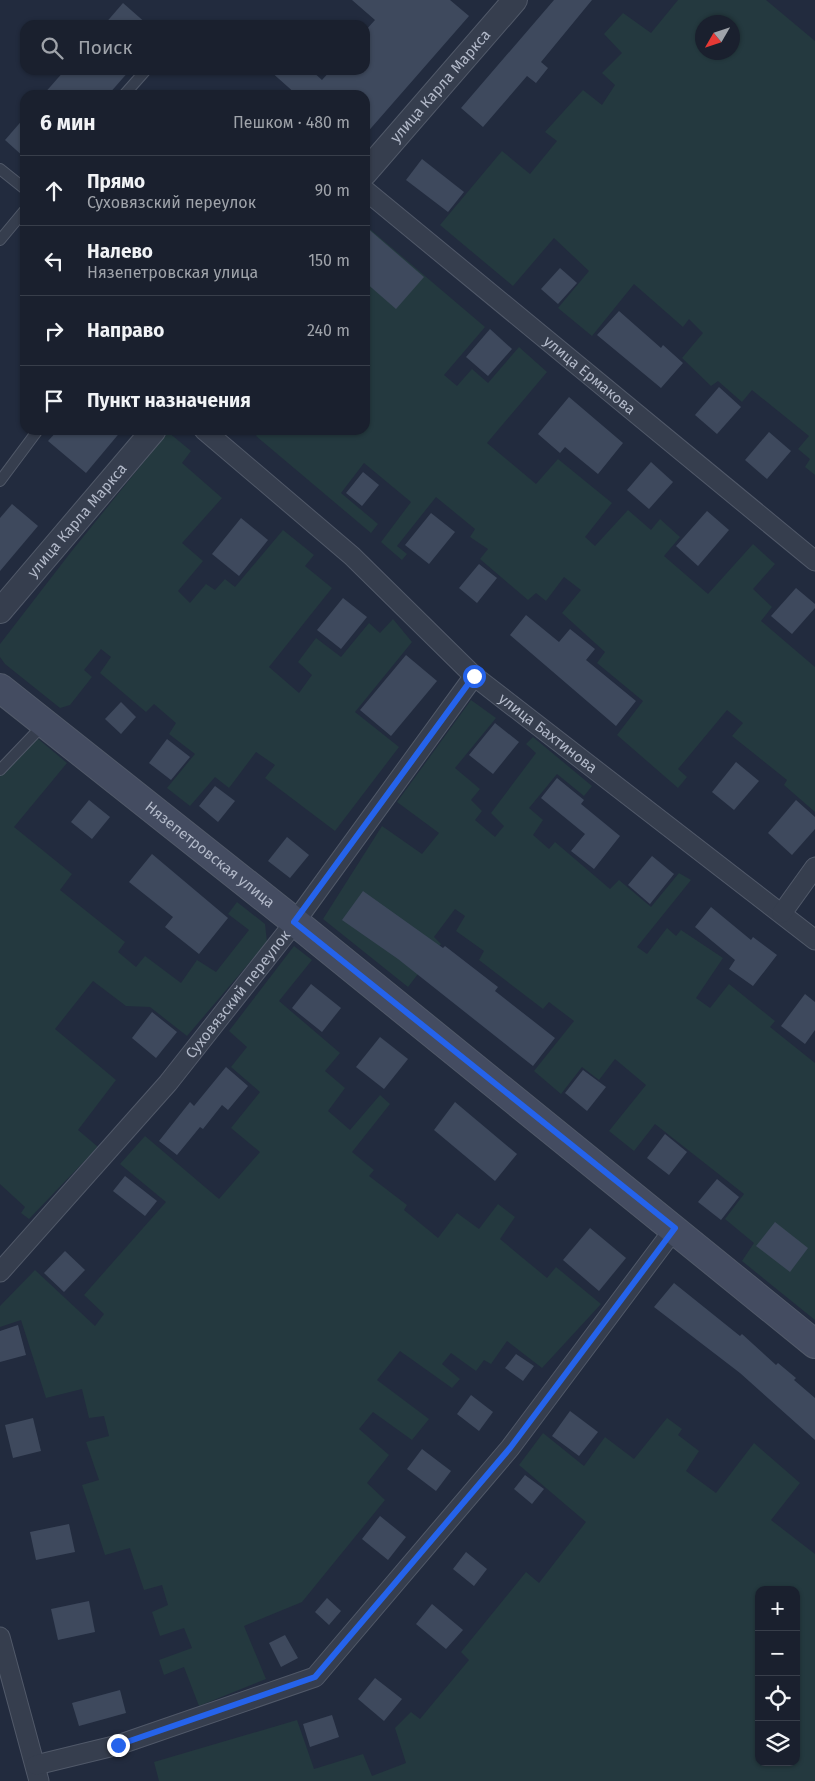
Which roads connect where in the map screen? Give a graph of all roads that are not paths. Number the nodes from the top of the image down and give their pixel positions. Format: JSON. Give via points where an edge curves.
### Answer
{"nodes":[{"id":1,"x":515,"y":0,"type":"edge"},
{"id":2,"x":142,"y":75,"type":"edge"},
{"id":3,"x":128,"y":90,"type":"edge"},
{"id":4,"x":370,"y":167,"type":"edge"},
{"id":5,"x":0,"y":170,"type":"edge"},
{"id":6,"x":20,"y":185,"type":"edge"},
{"id":7,"x":370,"y":194,"type":"edge"},
{"id":8,"x":20,"y":216,"type":"edge"},
{"id":9,"x":0,"y":240,"type":"edge"},
{"id":10,"x":34,"y":435,"type":"edge"},
{"id":11,"x":150,"y":435,"type":"edge"},
{"id":12,"x":210,"y":435,"type":"edge"},
{"id":13,"x":0,"y":481,"type":"edge"},
{"id":14,"x":815,"y":561,"type":"edge"},
{"id":15,"x":0,"y":611,"type":"edge"},
{"id":16,"x":474,"y":676,"type":"junction"},
{"id":17,"x":0,"y":688,"type":"edge"},
{"id":18,"x":44,"y":724,"type":"junction"},
{"id":19,"x":0,"y":770,"type":"edge"},
{"id":20,"x":815,"y":867,"type":"edge"},
{"id":21,"x":782,"y":913,"type":"junction"},
{"id":22,"x":294,"y":922,"type":"junction"},
{"id":23,"x":815,"y":940,"type":"edge"},
{"id":24,"x":675,"y":1228,"type":"junction"},
{"id":25,"x":0,"y":1272,"type":"edge"},
{"id":26,"x":815,"y":1344,"type":"edge"},
{"id":27,"x":0,"y":1637,"type":"edge"},
{"id":28,"x":38,"y":1773,"type":"edge"}],
"edges":[{"from":1,"to":4,"type":"street","name":"улица Карла Маркса"},
{"from":2,"to":3,"type":"lane"},
{"from":5,"to":6,"type":"lane"},
{"from":7,"to":14,"type":"street","name":"улица Ермакова"},
{"from":8,"to":9,"type":"lane"},
{"from":10,"to":13,"type":"lane"},
{"from":11,"to":15,"type":"street","name":"улица Карла Маркса"},
{"from":12,"to":16,"type":"street","name":"улица Бахтинова","via":[[352,556]]},
{"from":16,"to":21,"type":"street","name":"улица Бахтинова"},
{"from":16,"to":22,"type":"street","name":"Суховязский переулок"},
{"from":17,"to":18,"type":"main road","name":"Нязепетровская улица"},
{"from":18,"to":19,"type":"lane"},
{"from":18,"to":22,"type":"main road","name":"Нязепетровская улица"},
{"from":20,"to":21,"type":"street"},
{"from":21,"to":23,"type":"street","name":"улица Бахтинова"},
{"from":22,"to":24,"type":"main road","name":"Нязепетровская улица"},
{"from":22,"to":25,"type":"street","name":"Суховязский переулок","via":[[168,1083]]},
{"from":24,"to":26,"type":"main road","name":"Нязепетровская улица"},
{"from":24,"to":28,"type":"street","via":[[510,1448],[315,1677]]},
{"from":27,"to":28,"type":"street"}]}
